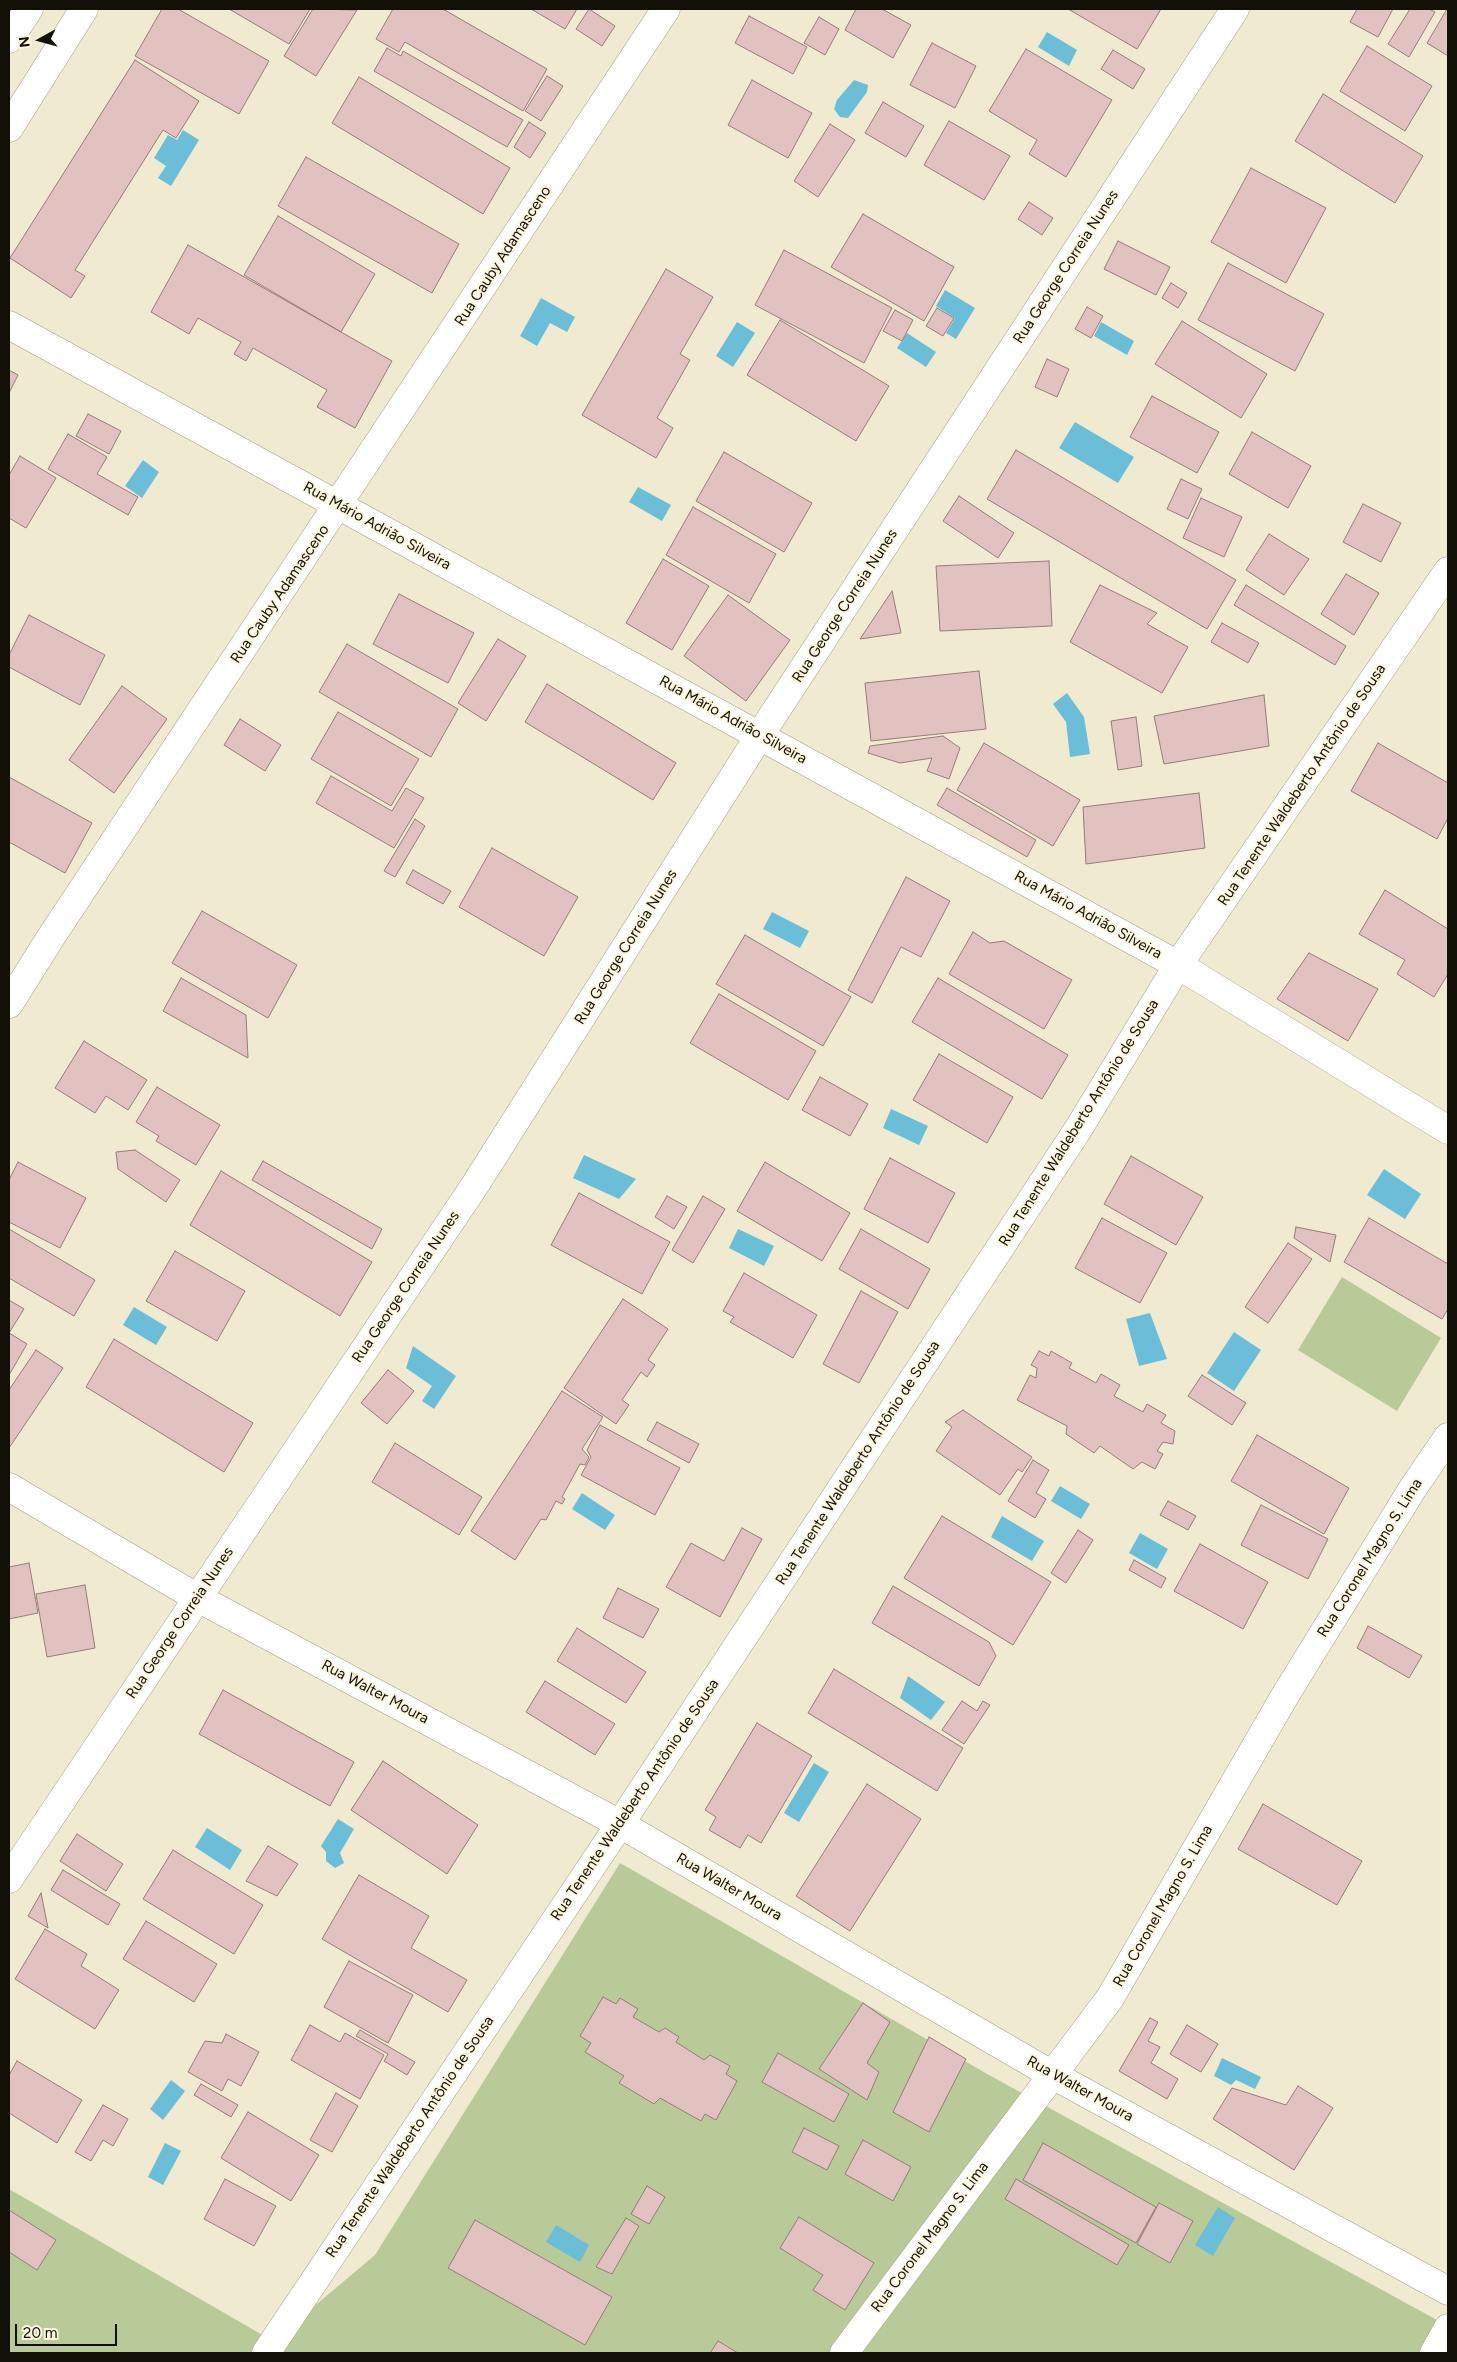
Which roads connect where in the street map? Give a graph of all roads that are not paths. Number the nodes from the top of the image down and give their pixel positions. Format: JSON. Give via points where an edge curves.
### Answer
{"nodes":[{"id":1,"x":29,"y":9,"type":"edge"},
{"id":2,"x":84,"y":9,"type":"edge"},
{"id":3,"x":666,"y":9,"type":"edge"},
{"id":4,"x":1235,"y":9,"type":"edge"},
{"id":5,"x":9,"y":39,"type":"edge"},
{"id":6,"x":9,"y":128,"type":"edge"},
{"id":7,"x":9,"y":325,"type":"edge"},
{"id":8,"x":339,"y":505,"type":"junction"},
{"id":9,"x":1448,"y":570,"type":"edge"},
{"id":10,"x":760,"y":735,"type":"junction"},
{"id":11,"x":1178,"y":965,"type":"junction"},
{"id":12,"x":9,"y":1004,"type":"edge"},
{"id":13,"x":1448,"y":1130,"type":"edge"},
{"id":14,"x":1448,"y":1437,"type":"edge"},
{"id":15,"x":9,"y":1487,"type":"edge"},
{"id":16,"x":196,"y":1597,"type":"junction"},
{"id":17,"x":620,"y":1824,"type":"junction"},
{"id":18,"x":9,"y":1879,"type":"edge"},
{"id":19,"x":1051,"y":2074,"type":"junction"},
{"id":20,"x":1448,"y":2291,"type":"edge"},
{"id":21,"x":1448,"y":2328,"type":"edge"},
{"id":22,"x":266,"y":2353,"type":"edge"},
{"id":23,"x":844,"y":2353,"type":"edge"},
{"id":24,"x":1434,"y":2353,"type":"edge"}],
"edges":[{"from":1,"to":5,"type":"street"},
{"from":2,"to":6,"type":"street"},
{"from":3,"to":8,"type":"street","name":"Rua Cauby Adamasceno"},
{"from":4,"to":10,"type":"street","name":"Rua George Correia Nunes"},
{"from":7,"to":8,"type":"street","name":"Rua Mário Adrião Silveira"},
{"from":8,"to":10,"type":"street","name":"Rua Mário Adrião Silveira"},
{"from":8,"to":12,"type":"street","name":"Rua Cauby Adamasceno"},
{"from":9,"to":11,"type":"street","name":"Rua Tenente Waldeberto Antônio de Sousa"},
{"from":10,"to":11,"type":"street","name":"Rua Mário Adrião Silveira"},
{"from":10,"to":16,"type":"street","name":"Rua George Correia Nunes","via":[[475,1185]]},
{"from":11,"to":13,"type":"street","name":"Rua Mário Adrião Silveira"},
{"from":11,"to":17,"type":"street","name":"Rua Tenente Waldeberto Antônio de Sousa","via":[[1078,1131]]},
{"from":14,"to":19,"type":"street","name":"Rua Coronel Magno S. Lima","via":[[1286,1694],[1110,1998]]},
{"from":15,"to":16,"type":"street","name":"Rua Walter Moura"},
{"from":16,"to":17,"type":"street","name":"Rua Walter Moura"},
{"from":16,"to":18,"type":"street","name":"Rua George Correia Nunes"},
{"from":17,"to":19,"type":"street","name":"Rua Walter Moura"},
{"from":17,"to":22,"type":"street","name":"Rua Tenente Waldeberto Antônio de Sousa"},
{"from":19,"to":20,"type":"street","name":"Rua Walter Moura"},
{"from":19,"to":23,"type":"street","name":"Rua Coronel Magno S. Lima"},
{"from":21,"to":24,"type":"street"}]}
